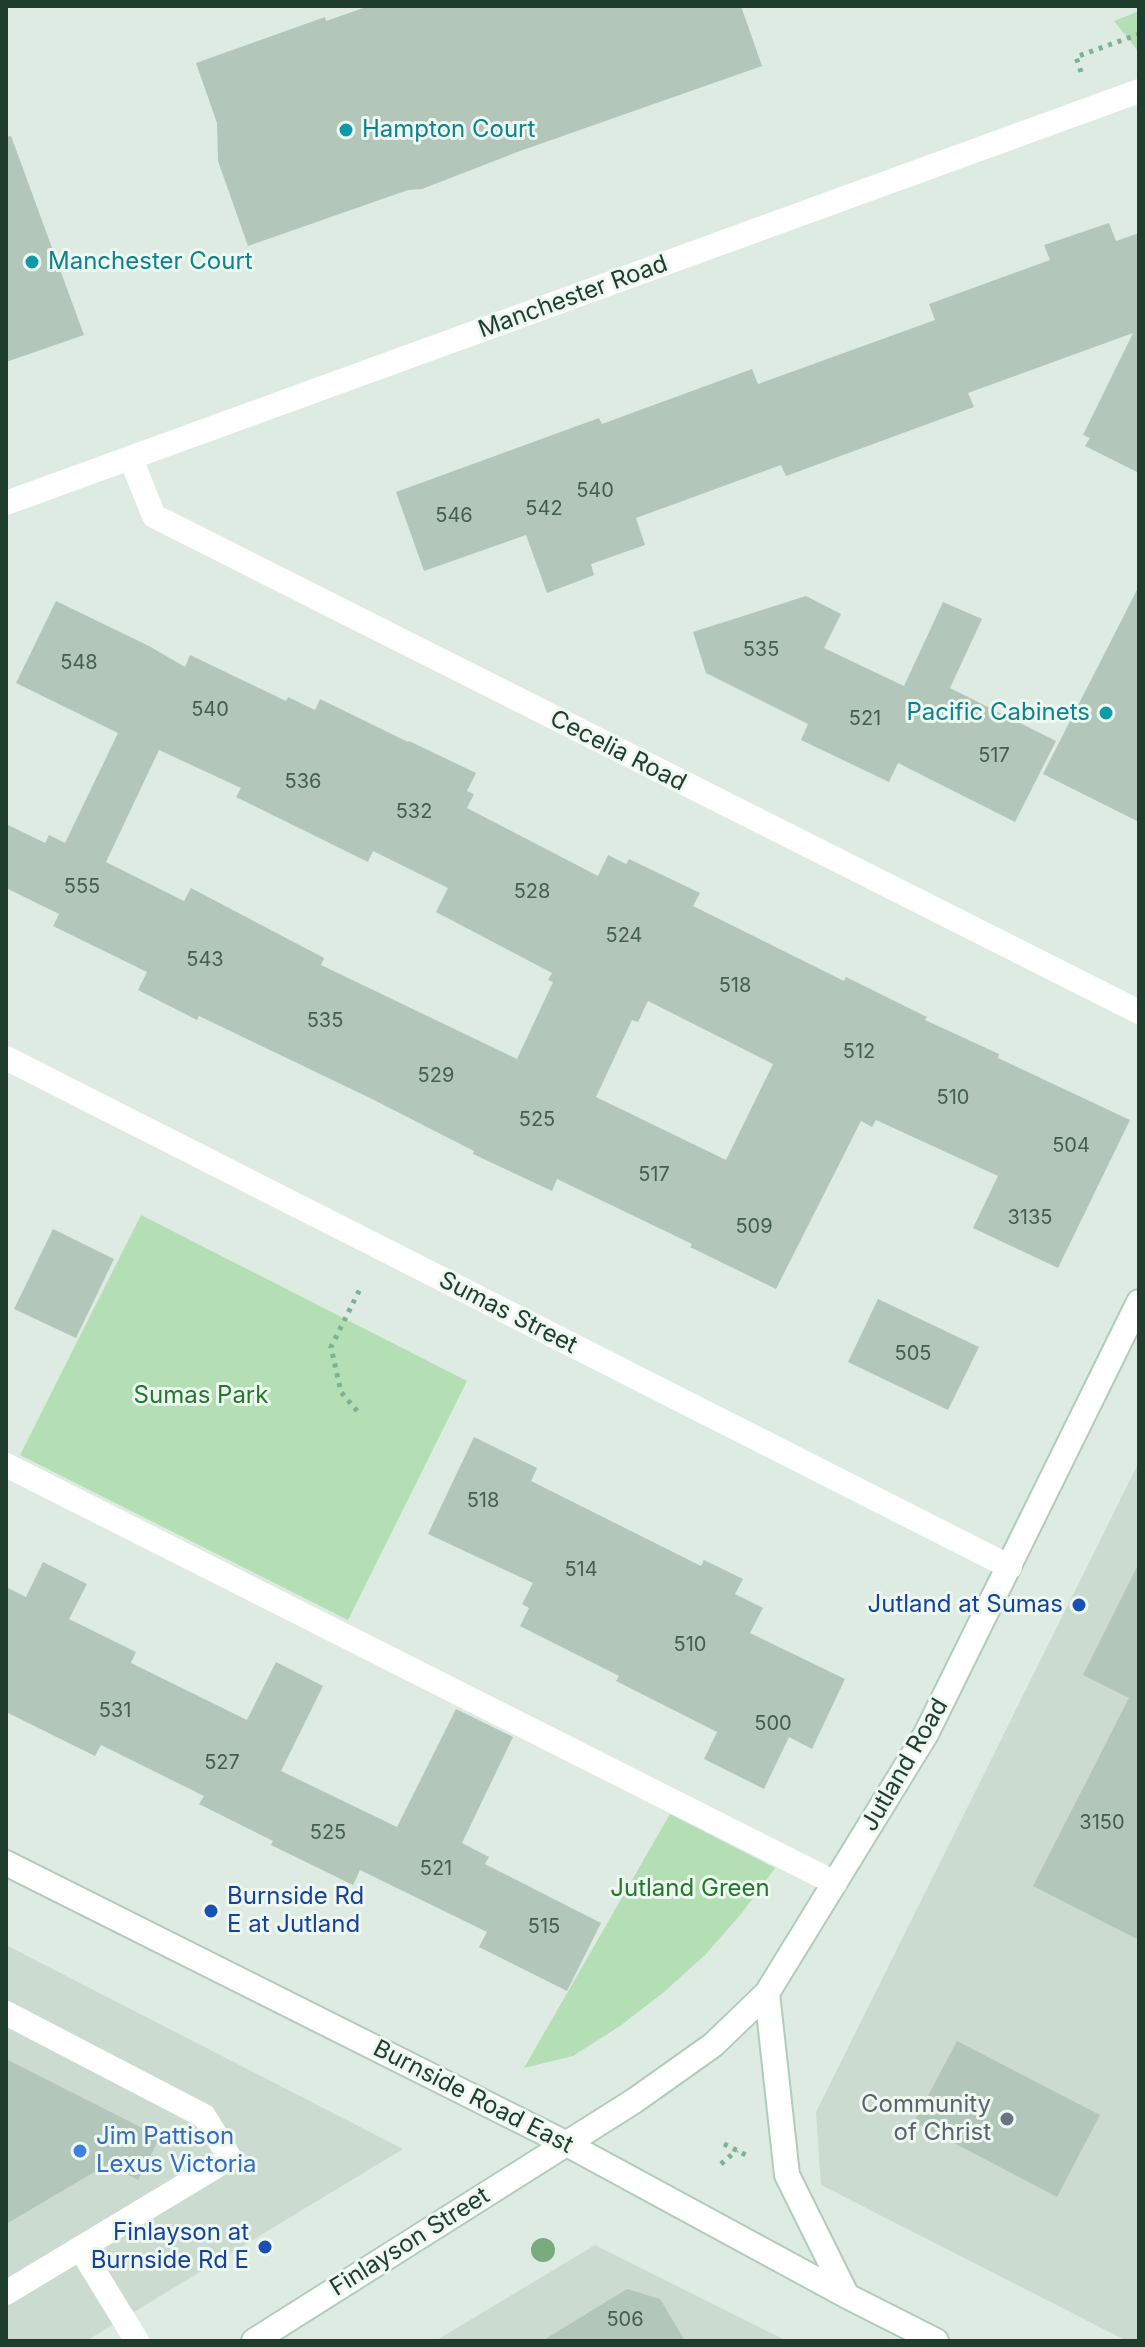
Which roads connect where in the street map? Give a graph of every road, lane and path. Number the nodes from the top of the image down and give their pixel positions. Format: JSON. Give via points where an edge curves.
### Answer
{"nodes":[{"id":1,"x":1139,"y":34,"type":"edge"},
{"id":2,"x":1076,"y":57,"type":"dead end"},
{"id":3,"x":1139,"y":91,"type":"edge"},
{"id":4,"x":131,"y":459,"type":"junction"},
{"id":5,"x":6,"y":503,"type":"edge"},
{"id":6,"x":1139,"y":1012,"type":"edge"},
{"id":7,"x":6,"y":1058,"type":"edge"},
{"id":8,"x":360,"y":1289,"type":"dead end"},
{"id":9,"x":1139,"y":1302,"type":"edge"},
{"id":10,"x":357,"y":1411,"type":"dead end"},
{"id":11,"x":6,"y":1465,"type":"edge"},
{"id":12,"x":1010,"y":1567,"type":"junction"},
{"id":13,"x":6,"y":1863,"type":"edge"},
{"id":14,"x":835,"y":1883,"type":"junction"},
{"id":15,"x":767,"y":1993,"type":"junction"},
{"id":16,"x":6,"y":2013,"type":"edge"},
{"id":17,"x":565,"y":2143,"type":"junction"},
{"id":18,"x":737,"y":2150,"type":"dead end"},
{"id":19,"x":721,"y":2164,"type":"dead end"},
{"id":20,"x":80,"y":2248,"type":"junction"},
{"id":21,"x":6,"y":2293,"type":"edge"},
{"id":22,"x":847,"y":2296,"type":"junction"},
{"id":23,"x":137,"y":2341,"type":"edge"},
{"id":24,"x":254,"y":2341,"type":"edge"},
{"id":25,"x":936,"y":2341,"type":"edge"}],
"edges":[{"from":1,"to":2,"type":"path"},
{"from":3,"to":4,"type":"street","name":"Manchester Road"},
{"from":4,"to":5,"type":"street","name":"Manchester Road"},
{"from":4,"to":6,"type":"street","name":"Cecelia Road","via":[[154,516]]},
{"from":7,"to":12,"type":"street","name":"Sumas Street"},
{"from":8,"to":10,"type":"path","via":[[331,1347],[341,1392]]},
{"from":9,"to":12,"type":"street","name":"Jutland Road"},
{"from":11,"to":14,"type":"street"},
{"from":12,"to":14,"type":"street","name":"Jutland Road","via":[[926,1734]]},
{"from":13,"to":17,"type":"street","name":"Burnside Road East"},
{"from":14,"to":15,"type":"street","name":"Jutland Road"},
{"from":15,"to":17,"type":"street","name":"Jutland Road","via":[[713,2045]]},
{"from":15,"to":22,"type":"street","via":[[787,2175]]},
{"from":16,"to":20,"type":"street","via":[[204,2116],[230,2158]]},
{"from":17,"to":22,"type":"street","name":"Burnside Road East"},
{"from":17,"to":24,"type":"street","name":"Finlayson Street"},
{"from":18,"to":19,"type":"path"},
{"from":20,"to":21,"type":"street"},
{"from":20,"to":23,"type":"street"},
{"from":22,"to":25,"type":"street","name":"Burnside Road East"}]}
